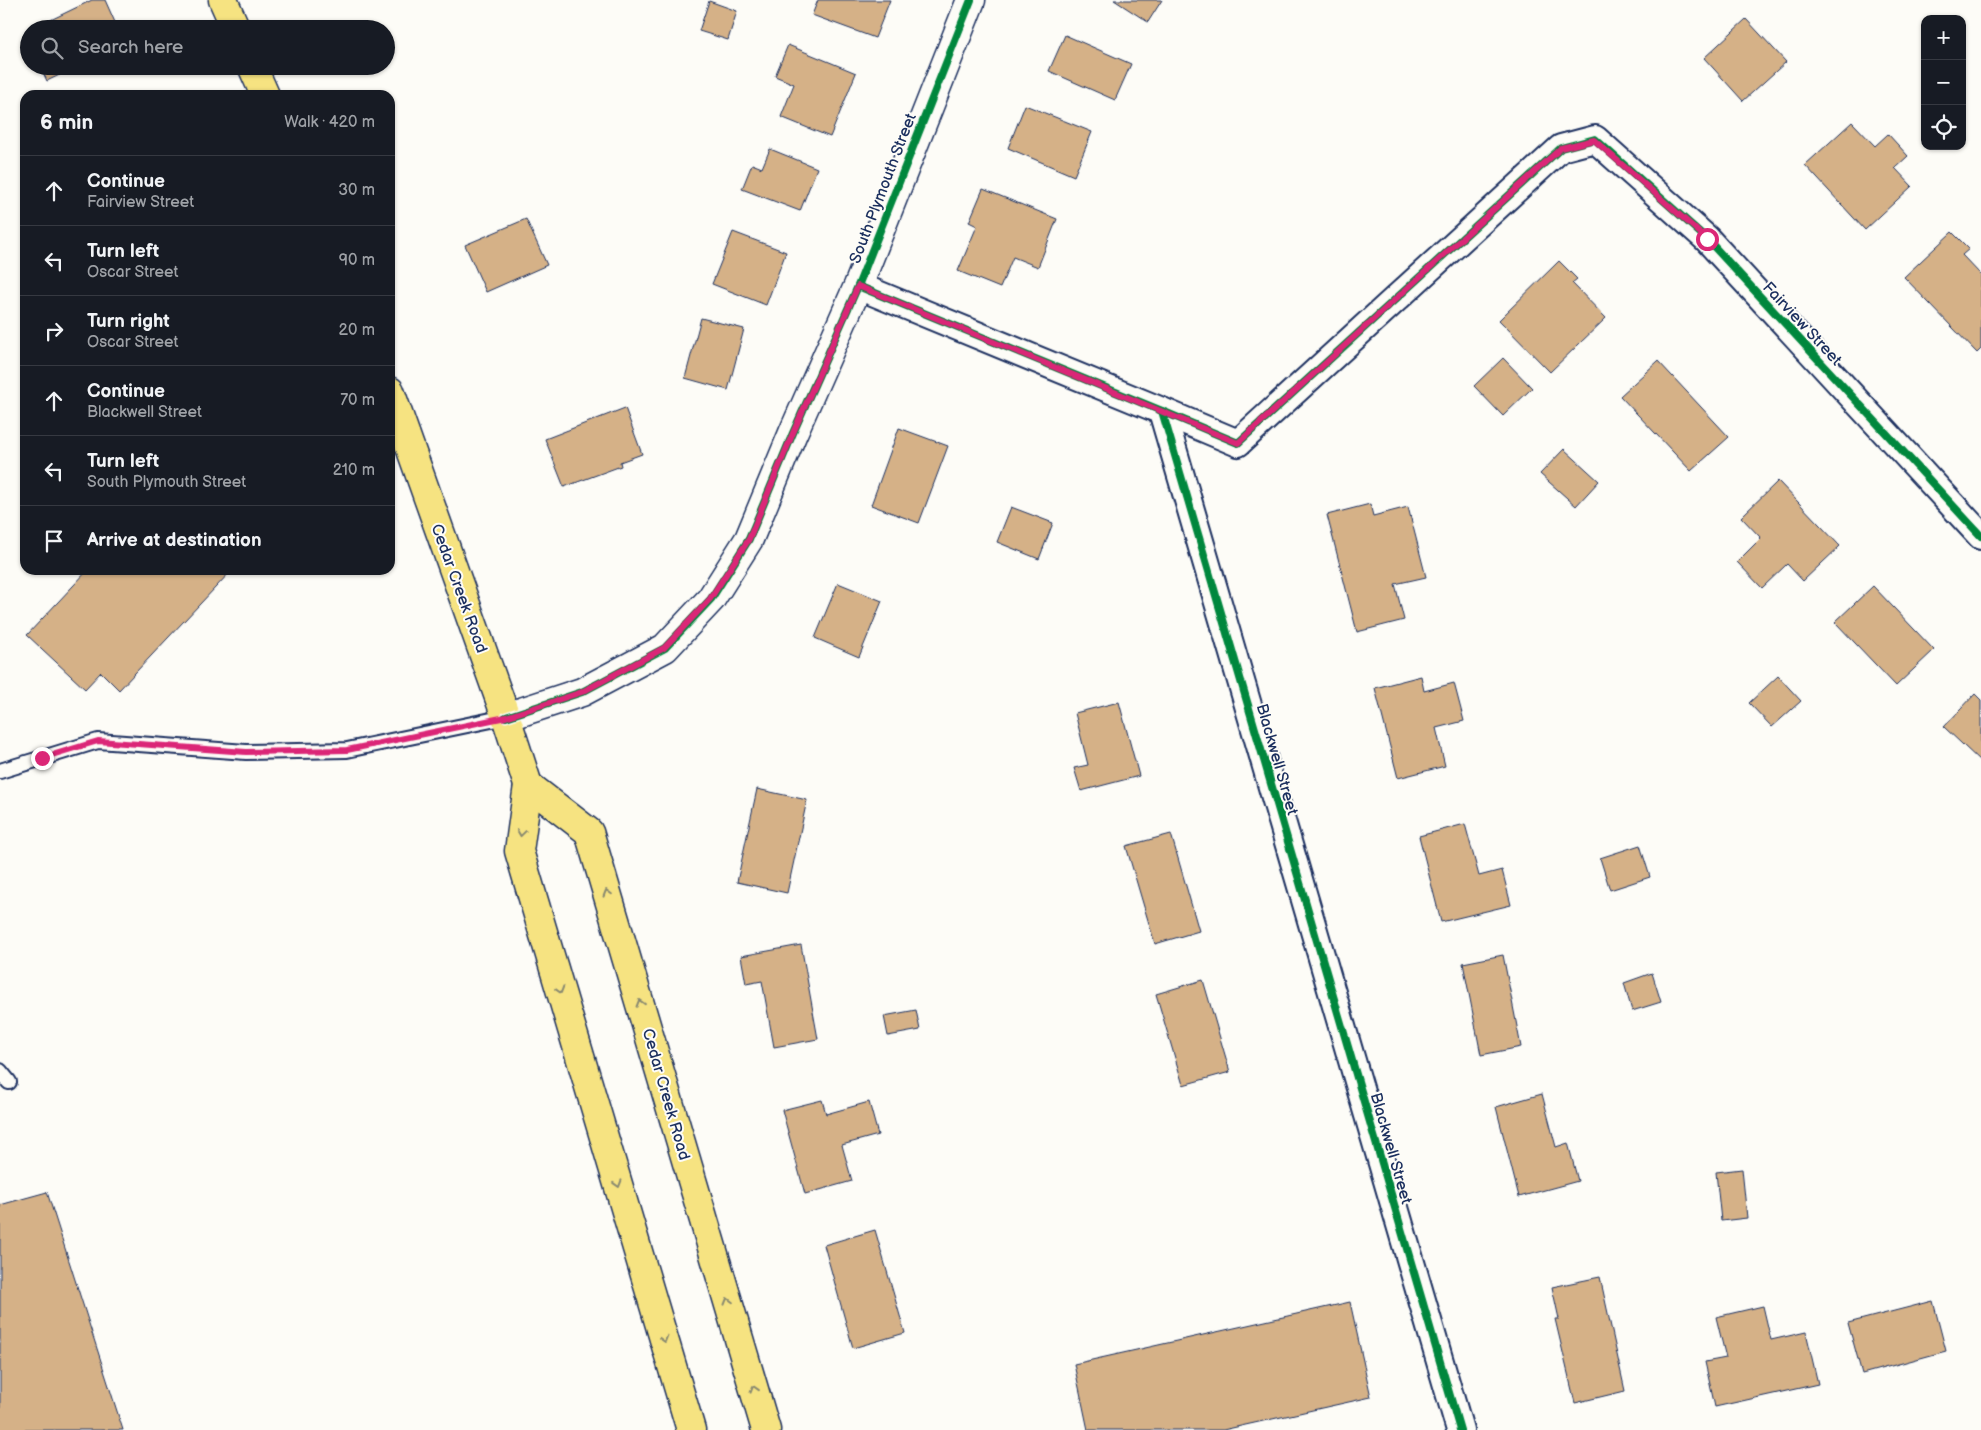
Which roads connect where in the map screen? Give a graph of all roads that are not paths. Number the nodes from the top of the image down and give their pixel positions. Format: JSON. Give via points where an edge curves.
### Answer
{"nodes":[{"id":1,"x":223,"y":0,"type":"edge"},
{"id":2,"x":971,"y":0,"type":"edge"},
{"id":3,"x":232,"y":20,"type":"edge"},
{"id":4,"x":256,"y":75,"type":"edge"},
{"id":5,"x":263,"y":90,"type":"edge"},
{"id":6,"x":858,"y":286,"type":"junction"},
{"id":7,"x":395,"y":405,"type":"edge"},
{"id":8,"x":1162,"y":411,"type":"junction"},
{"id":9,"x":1981,"y":536,"type":"edge"},
{"id":10,"x":506,"y":717,"type":"junction"},
{"id":11,"x":0,"y":771,"type":"edge"},
{"id":12,"x":528,"y":785,"type":"junction"},
{"id":13,"x":0,"y":1071,"type":"edge"},
{"id":14,"x":9,"y":1082,"type":"dead end"},
{"id":15,"x":691,"y":1430,"type":"edge"},
{"id":16,"x":766,"y":1430,"type":"edge"},
{"id":17,"x":1460,"y":1430,"type":"edge"}],
"edges":[{"from":1,"to":3,"type":"main road"},
{"from":2,"to":6,"type":"street","name":"South Plymouth Street"},
{"from":4,"to":5,"type":"main road"},
{"from":6,"to":8,"type":"street"},
{"from":6,"to":10,"type":"street","name":"South Plymouth Street","via":[[749,539],[710,599],[664,648],[582,692]]},
{"from":7,"to":10,"type":"main road","name":"Cedar Creek Road"},
{"from":8,"to":9,"type":"street","name":"Fairview Street","via":[[1238,443],[1561,148],[1594,140],[1707,239]]},
{"from":8,"to":17,"type":"street","name":"Blackwell Street"},
{"from":10,"to":11,"type":"lane","name":"South Plymouth Street","via":[[347,750],[246,752],[98,741]]},
{"from":10,"to":12,"type":"main road","name":"Cedar Creek Road"},
{"from":12,"to":15,"type":"main road","name":"Cedar Creek Road","one_way":true,"via":[[518,851]]},
{"from":16,"to":12,"type":"main road","name":"Cedar Creek Road","one_way":true,"via":[[590,832]]},
{"from":13,"to":14,"type":"lane"}]}
